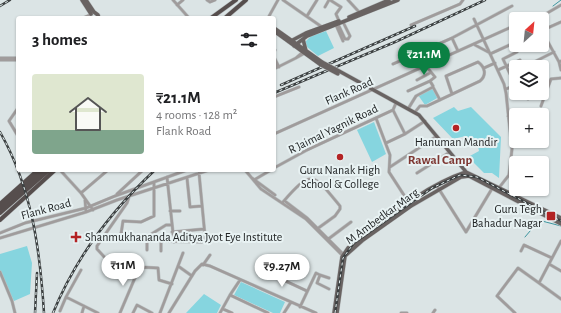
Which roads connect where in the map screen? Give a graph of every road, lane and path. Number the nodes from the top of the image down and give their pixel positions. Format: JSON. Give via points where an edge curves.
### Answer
{"nodes":[{"id":1,"x":82,"y":0,"type":"edge"},
{"id":2,"x":86,"y":0,"type":"edge"},
{"id":3,"x":173,"y":0,"type":"edge"},
{"id":4,"x":182,"y":0,"type":"edge"},
{"id":5,"x":207,"y":0,"type":"edge"},
{"id":6,"x":215,"y":0,"type":"edge"},
{"id":7,"x":236,"y":0,"type":"edge"},
{"id":8,"x":246,"y":0,"type":"edge"},
{"id":9,"x":278,"y":0,"type":"edge"},
{"id":10,"x":283,"y":0,"type":"edge"},
{"id":11,"x":317,"y":0,"type":"edge"},
{"id":12,"x":330,"y":0,"type":"edge"},
{"id":13,"x":348,"y":0,"type":"edge"},
{"id":14,"x":398,"y":0,"type":"edge"},
{"id":15,"x":463,"y":0,"type":"edge"},
{"id":16,"x":386,"y":1,"type":"edge"},
{"id":17,"x":177,"y":5,"type":"junction"},
{"id":18,"x":561,"y":5,"type":"edge"},
{"id":19,"x":512,"y":6,"type":"dead end"},
{"id":20,"x":325,"y":7,"type":"dead end"},
{"id":21,"x":548,"y":12,"type":"edge"},
{"id":22,"x":220,"y":13,"type":"junction"},
{"id":23,"x":360,"y":13,"type":"junction"},
{"id":24,"x":90,"y":16,"type":"edge"},
{"id":25,"x":98,"y":16,"type":"edge"},
{"id":26,"x":186,"y":16,"type":"edge"},
{"id":27,"x":215,"y":16,"type":"edge"},
{"id":28,"x":218,"y":16,"type":"edge"},
{"id":29,"x":227,"y":16,"type":"edge"},
{"id":30,"x":269,"y":16,"type":"edge"},
{"id":31,"x":307,"y":16,"type":"junction"},
{"id":32,"x":474,"y":19,"type":"dead end"},
{"id":33,"x":561,"y":22,"type":"edge"},
{"id":34,"x":338,"y":24,"type":"junction"},
{"id":35,"x":411,"y":25,"type":"dead end"},
{"id":36,"x":477,"y":25,"type":"junction"},
{"id":37,"x":323,"y":28,"type":"junction"},
{"id":38,"x":549,"y":28,"type":"edge"},
{"id":39,"x":333,"y":29,"type":"dead end"},
{"id":40,"x":509,"y":29,"type":"edge"},
{"id":41,"x":276,"y":30,"type":"edge"},
{"id":42,"x":276,"y":32,"type":"edge"},
{"id":43,"x":452,"y":38,"type":"junction"},
{"id":44,"x":303,"y":39,"type":"junction"},
{"id":45,"x":290,"y":41,"type":"junction"},
{"id":46,"x":343,"y":41,"type":"dead end"},
{"id":47,"x":483,"y":42,"type":"junction"},
{"id":48,"x":549,"y":43,"type":"edge"},
{"id":49,"x":295,"y":45,"type":"junction"},
{"id":50,"x":475,"y":45,"type":"junction"},
{"id":51,"x":509,"y":45,"type":"edge"},
{"id":52,"x":481,"y":48,"type":"junction"},
{"id":53,"x":304,"y":52,"type":"junction"},
{"id":54,"x":458,"y":52,"type":"junction"},
{"id":55,"x":517,"y":52,"type":"dead end"},
{"id":56,"x":554,"y":52,"type":"junction"},
{"id":57,"x":490,"y":54,"type":"junction"},
{"id":58,"x":0,"y":59,"type":"edge"},
{"id":59,"x":16,"y":59,"type":"edge"},
{"id":60,"x":538,"y":60,"type":"edge"},
{"id":61,"x":560,"y":62,"type":"edge"},
{"id":62,"x":495,"y":63,"type":"junction"},
{"id":63,"x":393,"y":64,"type":"dead end"},
{"id":64,"x":509,"y":65,"type":"edge"},
{"id":65,"x":426,"y":66,"type":"junction"},
{"id":66,"x":506,"y":66,"type":"junction"},
{"id":67,"x":277,"y":68,"type":"edge"},
{"id":68,"x":484,"y":68,"type":"junction"},
{"id":69,"x":498,"y":70,"type":"junction"},
{"id":70,"x":561,"y":70,"type":"edge"},
{"id":71,"x":509,"y":72,"type":"edge"},
{"id":72,"x":430,"y":73,"type":"junction"},
{"id":73,"x":561,"y":78,"type":"edge"},
{"id":74,"x":417,"y":80,"type":"dead end"},
{"id":75,"x":430,"y":81,"type":"junction"},
{"id":76,"x":299,"y":86,"type":"dead end"},
{"id":77,"x":433,"y":86,"type":"dead end"},
{"id":78,"x":509,"y":88,"type":"edge"},
{"id":79,"x":506,"y":89,"type":"junction"},
{"id":80,"x":372,"y":90,"type":"junction"},
{"id":81,"x":408,"y":91,"type":"dead end"},
{"id":82,"x":452,"y":94,"type":"junction"},
{"id":83,"x":276,"y":96,"type":"edge"},
{"id":84,"x":440,"y":100,"type":"junction"},
{"id":85,"x":396,"y":103,"type":"junction"},
{"id":86,"x":541,"y":106,"type":"dead end"},
{"id":87,"x":408,"y":109,"type":"junction"},
{"id":88,"x":393,"y":110,"type":"junction"},
{"id":89,"x":16,"y":111,"type":"edge"},
{"id":90,"x":415,"y":112,"type":"junction"},
{"id":91,"x":508,"y":116,"type":"joint"},
{"id":92,"x":376,"y":118,"type":"junction"},
{"id":93,"x":425,"y":121,"type":"junction"},
{"id":94,"x":16,"y":133,"type":"edge"},
{"id":95,"x":276,"y":133,"type":"edge"},
{"id":96,"x":405,"y":134,"type":"junction"},
{"id":97,"x":437,"y":136,"type":"junction"},
{"id":98,"x":386,"y":143,"type":"junction"},
{"id":99,"x":450,"y":152,"type":"junction"},
{"id":100,"x":276,"y":167,"type":"edge"},
{"id":101,"x":390,"y":167,"type":"junction"},
{"id":102,"x":36,"y":172,"type":"edge"},
{"id":103,"x":42,"y":172,"type":"edge"},
{"id":104,"x":47,"y":172,"type":"edge"},
{"id":105,"x":53,"y":172,"type":"edge"},
{"id":106,"x":62,"y":172,"type":"edge"},
{"id":107,"x":106,"y":172,"type":"edge"},
{"id":108,"x":140,"y":172,"type":"edge"},
{"id":109,"x":181,"y":172,"type":"edge"},
{"id":110,"x":202,"y":172,"type":"edge"},
{"id":111,"x":247,"y":172,"type":"edge"},
{"id":112,"x":267,"y":172,"type":"edge"},
{"id":113,"x":199,"y":173,"type":"junction"},
{"id":114,"x":417,"y":173,"type":"dead end"},
{"id":115,"x":468,"y":174,"type":"junction"},
{"id":116,"x":167,"y":177,"type":"junction"},
{"id":117,"x":187,"y":178,"type":"junction"},
{"id":118,"x":253,"y":179,"type":"junction"},
{"id":119,"x":154,"y":182,"type":"junction"},
{"id":120,"x":168,"y":184,"type":"junction"},
{"id":121,"x":494,"y":185,"type":"junction"},
{"id":122,"x":499,"y":187,"type":"junction"},
{"id":123,"x":438,"y":188,"type":"junction"},
{"id":124,"x":492,"y":188,"type":"junction"},
{"id":125,"x":154,"y":189,"type":"junction"},
{"id":126,"x":497,"y":191,"type":"junction"},
{"id":127,"x":12,"y":192,"type":"junction"},
{"id":128,"x":82,"y":193,"type":"junction"},
{"id":129,"x":115,"y":196,"type":"junction"},
{"id":130,"x":129,"y":196,"type":"junction"},
{"id":131,"x":86,"y":200,"type":"junction"},
{"id":132,"x":21,"y":201,"type":"junction"},
{"id":133,"x":283,"y":202,"type":"junction"},
{"id":134,"x":0,"y":204,"type":"edge"},
{"id":135,"x":7,"y":204,"type":"junction"},
{"id":136,"x":411,"y":204,"type":"junction"},
{"id":137,"x":90,"y":206,"type":"junction"},
{"id":138,"x":202,"y":206,"type":"junction"},
{"id":139,"x":538,"y":206,"type":"junction"},
{"id":140,"x":86,"y":208,"type":"junction"},
{"id":141,"x":1,"y":210,"type":"edge"},
{"id":142,"x":92,"y":210,"type":"junction"},
{"id":143,"x":170,"y":211,"type":"junction"},
{"id":144,"x":180,"y":211,"type":"dead end"},
{"id":145,"x":536,"y":211,"type":"junction"},
{"id":146,"x":86,"y":212,"type":"junction"},
{"id":147,"x":561,"y":218,"type":"edge"},
{"id":148,"x":0,"y":220,"type":"edge"},
{"id":149,"x":351,"y":222,"type":"dead end"},
{"id":150,"x":561,"y":224,"type":"edge"},
{"id":151,"x":172,"y":225,"type":"junction"},
{"id":152,"x":204,"y":229,"type":"junction"},
{"id":153,"x":318,"y":229,"type":"junction"},
{"id":154,"x":172,"y":232,"type":"junction"},
{"id":155,"x":0,"y":233,"type":"edge"},
{"id":156,"x":121,"y":233,"type":"junction"},
{"id":157,"x":0,"y":238,"type":"edge"},
{"id":158,"x":328,"y":239,"type":"junction"},
{"id":159,"x":108,"y":240,"type":"dead end"},
{"id":160,"x":145,"y":240,"type":"junction"},
{"id":161,"x":120,"y":241,"type":"junction"},
{"id":162,"x":561,"y":241,"type":"edge"},
{"id":163,"x":161,"y":242,"type":"junction"},
{"id":164,"x":174,"y":242,"type":"junction"},
{"id":165,"x":147,"y":250,"type":"dead end"},
{"id":166,"x":161,"y":251,"type":"dead end"},
{"id":167,"x":521,"y":251,"type":"dead end"},
{"id":168,"x":183,"y":253,"type":"dead end"},
{"id":169,"x":210,"y":255,"type":"dead end"},
{"id":170,"x":344,"y":256,"type":"junction"},
{"id":171,"x":552,"y":258,"type":"junction"},
{"id":172,"x":108,"y":261,"type":"dead end"},
{"id":173,"x":549,"y":264,"type":"junction"},
{"id":174,"x":104,"y":265,"type":"dead end"},
{"id":175,"x":203,"y":265,"type":"junction"},
{"id":176,"x":140,"y":266,"type":"junction"},
{"id":177,"x":178,"y":266,"type":"junction"},
{"id":178,"x":81,"y":270,"type":"dead end"},
{"id":179,"x":275,"y":270,"type":"dead end"},
{"id":180,"x":561,"y":271,"type":"edge"},
{"id":181,"x":0,"y":272,"type":"edge"},
{"id":182,"x":320,"y":274,"type":"junction"},
{"id":183,"x":192,"y":276,"type":"junction"},
{"id":184,"x":329,"y":278,"type":"dead end"},
{"id":185,"x":240,"y":280,"type":"junction"},
{"id":186,"x":539,"y":283,"type":"junction"},
{"id":187,"x":172,"y":284,"type":"junction"},
{"id":188,"x":329,"y":289,"type":"dead end"},
{"id":189,"x":307,"y":290,"type":"junction"},
{"id":190,"x":230,"y":295,"type":"junction"},
{"id":191,"x":66,"y":297,"type":"junction"},
{"id":192,"x":561,"y":299,"type":"edge"},
{"id":193,"x":291,"y":302,"type":"junction"},
{"id":194,"x":84,"y":306,"type":"junction"},
{"id":195,"x":300,"y":307,"type":"junction"},
{"id":196,"x":223,"y":308,"type":"junction"},
{"id":197,"x":60,"y":311,"type":"dead end"},
{"id":198,"x":15,"y":313,"type":"edge"},
{"id":199,"x":82,"y":313,"type":"edge"},
{"id":200,"x":98,"y":313,"type":"edge"},
{"id":201,"x":120,"y":313,"type":"edge"},
{"id":202,"x":133,"y":313,"type":"edge"},
{"id":203,"x":152,"y":313,"type":"edge"},
{"id":204,"x":160,"y":313,"type":"edge"},
{"id":205,"x":169,"y":313,"type":"edge"},
{"id":206,"x":220,"y":313,"type":"edge"},
{"id":207,"x":232,"y":313,"type":"edge"},
{"id":208,"x":268,"y":313,"type":"edge"},
{"id":209,"x":284,"y":313,"type":"edge"},
{"id":210,"x":316,"y":313,"type":"edge"},
{"id":211,"x":334,"y":313,"type":"edge"},
{"id":212,"x":337,"y":313,"type":"edge"},
{"id":213,"x":401,"y":313,"type":"edge"},
{"id":214,"x":407,"y":313,"type":"edge"},
{"id":215,"x":515,"y":313,"type":"edge"}],
"edges":[{"from":1,"to":24,"type":"main road"},
{"from":2,"to":24,"type":"main road"},
{"from":3,"to":17,"type":"street"},
{"from":4,"to":17,"type":"street"},
{"from":5,"to":6,"type":"street"},
{"from":7,"to":22,"type":"highway"},
{"from":8,"to":29,"type":"highway"},
{"from":9,"to":30,"type":"street"},
{"from":10,"to":31,"type":"street"},
{"from":11,"to":31,"type":"street"},
{"from":12,"to":20,"type":"street"},
{"from":12,"to":34,"type":"street","via":[[341,7],[336,14]]},
{"from":13,"to":23,"type":"street"},
{"from":14,"to":16,"type":"main road"},
{"from":15,"to":35,"type":"street","via":[[460,4]]},
{"from":16,"to":23,"type":"main road"},
{"from":17,"to":26,"type":"street"},
{"from":18,"to":21,"type":"street"},
{"from":19,"to":36,"type":"street"},
{"from":22,"to":27,"type":"highway"},
{"from":22,"to":28,"type":"highway"},
{"from":23,"to":34,"type":"main road"},
{"from":24,"to":25,"type":"main road"},
{"from":31,"to":37,"type":"street"},
{"from":32,"to":36,"type":"street"},
{"from":33,"to":38,"type":"street"},
{"from":34,"to":34,"type":"street","via":[[350,36],[348,39],[345,39]]},
{"from":34,"to":37,"type":"main road"},
{"from":34,"to":39,"type":"street"},
{"from":34,"to":46,"type":"street"},
{"from":36,"to":43,"type":"street"},
{"from":36,"to":47,"type":"street"},
{"from":37,"to":44,"type":"main road"},
{"from":37,"to":45,"type":"main road"},
{"from":40,"to":47,"type":"street","name":"Flank Road"},
{"from":41,"to":45,"type":"main road"},
{"from":42,"to":45,"type":"main road"},
{"from":43,"to":54,"type":"street"},
{"from":43,"to":63,"type":"street"},
{"from":44,"to":49,"type":"main road"},
{"from":44,"to":53,"type":"main road"},
{"from":45,"to":49,"type":"main road"},
{"from":47,"to":50,"type":"street","name":"Flank Road"},
{"from":47,"to":52,"type":"street"},
{"from":47,"to":57,"type":"street"},
{"from":48,"to":56,"type":"street"},
{"from":49,"to":53,"type":"main road"},
{"from":50,"to":52,"type":"street"},
{"from":50,"to":54,"type":"street","name":"Flank Road"},
{"from":51,"to":57,"type":"street"},
{"from":52,"to":57,"type":"street"},
{"from":53,"to":67,"type":"street"},
{"from":53,"to":80,"type":"main road","bridge":true},
{"from":54,"to":65,"type":"street","name":"Flank Road"},
{"from":55,"to":66,"type":"street","via":[[504,58]]},
{"from":56,"to":60,"type":"street"},
{"from":56,"to":61,"type":"street"},
{"from":57,"to":62,"type":"street"},
{"from":58,"to":59,"type":"street"},
{"from":61,"to":70,"type":"street"},
{"from":62,"to":68,"type":"street"},
{"from":62,"to":69,"type":"street"},
{"from":64,"to":66,"type":"street"},
{"from":65,"to":72,"type":"street"},
{"from":65,"to":80,"type":"street","name":"Flank Road"},
{"from":66,"to":69,"type":"street"},
{"from":66,"to":71,"type":"street"},
{"from":68,"to":82,"type":"street","via":[[482,79]]},
{"from":68,"to":82,"type":"street","via":[[478,62],[446,76]]},
{"from":69,"to":79,"type":"street"},
{"from":72,"to":74,"type":"street"},
{"from":72,"to":75,"type":"street","via":[[435,77]]},
{"from":73,"to":86,"type":"street","via":[[551,79]]},
{"from":75,"to":77,"type":"street"},
{"from":75,"to":81,"type":"street"},
{"from":76,"to":83,"type":"street"},
{"from":78,"to":79,"type":"street"},
{"from":79,"to":91,"type":"street"},
{"from":80,"to":85,"type":"main road"},
{"from":80,"to":95,"type":"street","name":"Flank Road"},
{"from":82,"to":84,"type":"street"},
{"from":84,"to":87,"type":"street","via":[[433,87],[416,96]]},
{"from":84,"to":90,"type":"street","via":[[427,106],[420,106]]},
{"from":85,"to":87,"type":"main road"},
{"from":85,"to":88,"type":"street","name":"R Jaimal Yagnik Road"},
{"from":87,"to":90,"type":"main road"},
{"from":88,"to":92,"type":"street","name":"R Jaimal Yagnik Road"},
{"from":88,"to":96,"type":"street"},
{"from":89,"to":94,"type":"street","via":[[9,121]]},
{"from":90,"to":93,"type":"main road"},
{"from":91,"to":122,"type":"street","via":[[512,136],[509,175]]},
{"from":92,"to":98,"type":"street"},
{"from":92,"to":100,"type":"street","name":"R Jaimal Yagnik Road"},
{"from":93,"to":96,"type":"street"},
{"from":93,"to":97,"type":"main road"},
{"from":96,"to":98,"type":"street"},
{"from":97,"to":99,"type":"main road"},
{"from":97,"to":101,"type":"street"},
{"from":98,"to":101,"type":"street"},
{"from":99,"to":114,"type":"street"},
{"from":99,"to":115,"type":"main road"},
{"from":101,"to":136,"type":"street","via":[[389,172]]},
{"from":102,"to":127,"type":"highway"},
{"from":103,"to":135,"type":"highway"},
{"from":104,"to":135,"type":"highway"},
{"from":105,"to":132,"type":"highway"},
{"from":106,"to":128,"type":"street"},
{"from":107,"to":128,"type":"street"},
{"from":108,"to":129,"type":"street"},
{"from":109,"to":116,"type":"street","name":"Flank Road"},
{"from":110,"to":113,"type":"street"},
{"from":111,"to":118,"type":"street"},
{"from":112,"to":118,"type":"street"},
{"from":113,"to":117,"type":"street"},
{"from":113,"to":138,"type":"street"},
{"from":115,"to":121,"type":"main road"},
{"from":115,"to":123,"type":"main road","name":"M Ambedkar Marg"},
{"from":115,"to":124,"type":"main road"},
{"from":116,"to":119,"type":"street","name":"Flank Road"},
{"from":116,"to":120,"type":"street"},
{"from":117,"to":120,"type":"street"},
{"from":117,"to":138,"type":"street","via":[[190,207]]},
{"from":118,"to":133,"type":"street"},
{"from":119,"to":125,"type":"street"},
{"from":119,"to":129,"type":"street","name":"Flank Road"},
{"from":120,"to":125,"type":"street"},
{"from":120,"to":143,"type":"street"},
{"from":121,"to":122,"type":"main road"},
{"from":121,"to":124,"type":"street"},
{"from":122,"to":126,"type":"street"},
{"from":122,"to":139,"type":"main road"},
{"from":123,"to":124,"type":"street","via":[[467,232]]},
{"from":123,"to":136,"type":"main road","name":"M Ambedkar Marg"},
{"from":124,"to":126,"type":"main road"},
{"from":125,"to":130,"type":"street"},
{"from":125,"to":156,"type":"street","via":[[154,216],[141,222],[123,221]]},
{"from":126,"to":145,"type":"main road"},
{"from":127,"to":134,"type":"highway"},
{"from":127,"to":135,"type":"highway"},
{"from":128,"to":131,"type":"street"},
{"from":129,"to":137,"type":"street","name":"Flank Road"},
{"from":130,"to":142,"type":"street"},
{"from":130,"to":172,"type":"street","via":[[127,203],[97,246],[97,250]]},
{"from":131,"to":137,"type":"street"},
{"from":131,"to":140,"type":"street"},
{"from":132,"to":135,"type":"highway"},
{"from":132,"to":148,"type":"highway"},
{"from":133,"to":153,"type":"street"},
{"from":133,"to":153,"type":"street","via":[[305,180],[317,180],[340,206],[335,216]]},
{"from":135,"to":141,"type":"highway"},
{"from":136,"to":170,"type":"main road","name":"M Ambedkar Marg"},
{"from":137,"to":140,"type":"street","name":"Flank Road"},
{"from":137,"to":142,"type":"street"},
{"from":138,"to":152,"type":"street"},
{"from":139,"to":145,"type":"main road"},
{"from":139,"to":147,"type":"main road"},
{"from":140,"to":146,"type":"street"},
{"from":140,"to":155,"type":"street","name":"Flank Road","via":[[26,223]]},
{"from":142,"to":146,"type":"street"},
{"from":143,"to":144,"type":"street"},
{"from":143,"to":151,"type":"street"},
{"from":145,"to":150,"type":"main road"},
{"from":146,"to":157,"type":"street"},
{"from":149,"to":158,"type":"street"},
{"from":151,"to":154,"type":"street"},
{"from":151,"to":160,"type":"street","via":[[166,226]]},
{"from":152,"to":154,"type":"street"},
{"from":152,"to":164,"type":"street","via":[[205,236],[202,242]]},
{"from":153,"to":158,"type":"street"},
{"from":154,"to":164,"type":"street"},
{"from":156,"to":160,"type":"street"},
{"from":156,"to":161,"type":"street"},
{"from":158,"to":170,"type":"street"},
{"from":159,"to":161,"type":"street"},
{"from":160,"to":161,"type":"street"},
{"from":160,"to":163,"type":"street"},
{"from":160,"to":165,"type":"street"},
{"from":162,"to":171,"type":"street"},
{"from":163,"to":164,"type":"street"},
{"from":163,"to":166,"type":"street"},
{"from":167,"to":171,"type":"street","via":[[524,245]]},
{"from":168,"to":177,"type":"street"},
{"from":169,"to":175,"type":"street"},
{"from":170,"to":211,"type":"main road"},
{"from":170,"to":212,"type":"main road","name":"M Ambedkar Marg"},
{"from":171,"to":173,"type":"street"},
{"from":173,"to":180,"type":"street"},
{"from":173,"to":186,"type":"street"},
{"from":174,"to":176,"type":"street"},
{"from":175,"to":183,"type":"street"},
{"from":175,"to":185,"type":"street"},
{"from":176,"to":187,"type":"street","via":[[158,268],[159,280]]},
{"from":176,"to":201,"type":"street"},
{"from":177,"to":183,"type":"street"},
{"from":177,"to":187,"type":"street"},
{"from":178,"to":191,"type":"street"},
{"from":179,"to":189,"type":"street","via":[[278,278]]},
{"from":181,"to":198,"type":"street"},
{"from":182,"to":184,"type":"street"},
{"from":182,"to":188,"type":"street","via":[[317,283]]},
{"from":182,"to":189,"type":"street","via":[[315,274]]},
{"from":183,"to":205,"type":"street"},
{"from":185,"to":190,"type":"street"},
{"from":185,"to":193,"type":"street"},
{"from":186,"to":192,"type":"street"},
{"from":186,"to":215,"type":"street","via":[[518,268],[497,296]]},
{"from":187,"to":204,"type":"street"},
{"from":189,"to":195,"type":"street"},
{"from":190,"to":196,"type":"street"},
{"from":190,"to":208,"type":"street"},
{"from":191,"to":194,"type":"street"},
{"from":191,"to":197,"type":"street"},
{"from":193,"to":195,"type":"street"},
{"from":193,"to":209,"type":"street"},
{"from":194,"to":199,"type":"street"},
{"from":194,"to":200,"type":"street"},
{"from":195,"to":210,"type":"street"},
{"from":196,"to":206,"type":"street"},
{"from":196,"to":207,"type":"street"},
{"from":202,"to":203,"type":"street","via":[[137,305]]},
{"from":213,"to":214,"type":"street"}]}
